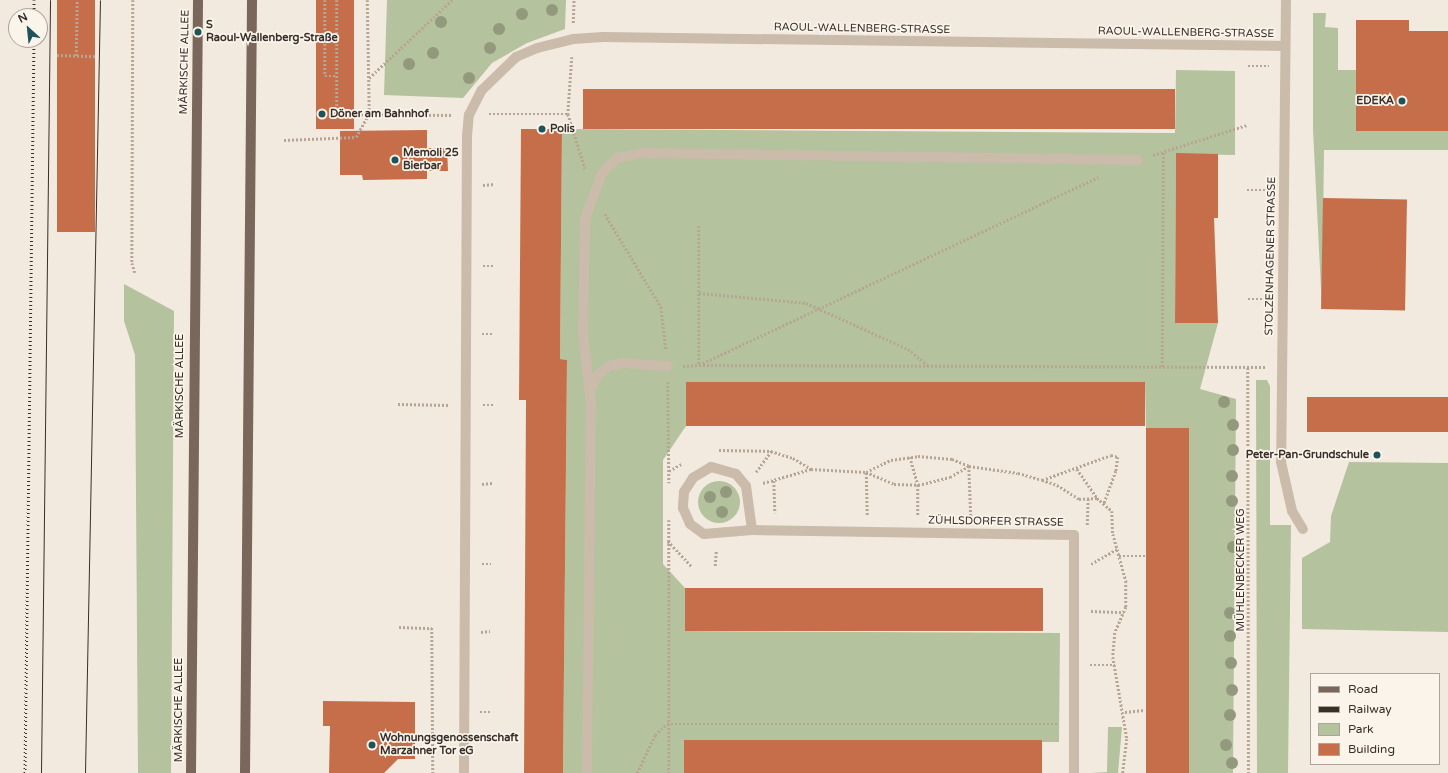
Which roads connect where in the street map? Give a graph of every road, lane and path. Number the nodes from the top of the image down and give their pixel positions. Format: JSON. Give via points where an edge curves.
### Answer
{"nodes":[{"id":1,"x":76,"y":0,"type":"edge"},
{"id":2,"x":133,"y":0,"type":"edge"},
{"id":3,"x":198,"y":0,"type":"edge"},
{"id":4,"x":252,"y":0,"type":"edge"},
{"id":5,"x":325,"y":0,"type":"edge"},
{"id":6,"x":337,"y":0,"type":"edge"},
{"id":7,"x":367,"y":0,"type":"edge"},
{"id":8,"x":452,"y":0,"type":"edge"},
{"id":9,"x":1286,"y":0,"type":"edge"},
{"id":10,"x":1285,"y":46,"type":"junction"},
{"id":11,"x":56,"y":55,"type":"dead end"},
{"id":12,"x":76,"y":56,"type":"junction"},
{"id":13,"x":95,"y":56,"type":"dead end"},
{"id":14,"x":337,"y":76,"type":"junction"},
{"id":15,"x":369,"y":78,"type":"junction"},
{"id":16,"x":369,"y":114,"type":"junction"},
{"id":17,"x":496,"y":114,"type":"dead end"},
{"id":18,"x":568,"y":114,"type":"dead end"},
{"id":19,"x":469,"y":115,"type":"junction"},
{"id":20,"x":1248,"y":125,"type":"dead end"},
{"id":21,"x":284,"y":140,"type":"dead end"},
{"id":22,"x":1163,"y":152,"type":"junction"},
{"id":23,"x":1138,"y":160,"type":"joint"},
{"id":24,"x":1102,"y":176,"type":"dead end"},
{"id":25,"x":699,"y":226,"type":"dead end"},
{"id":26,"x":135,"y":273,"type":"dead end"},
{"id":27,"x":699,"y":293,"type":"junction"},
{"id":28,"x":822,"y":309,"type":"junction"},
{"id":29,"x":699,"y":365,"type":"junction"},
{"id":30,"x":668,"y":366,"type":"junction"},
{"id":31,"x":929,"y":366,"type":"junction"},
{"id":32,"x":1162,"y":367,"type":"junction"},
{"id":33,"x":590,"y":390,"type":"junction"},
{"id":34,"x":398,"y":404,"type":"dead end"},
{"id":35,"x":465,"y":406,"type":"junction"},
{"id":36,"x":771,"y":451,"type":"dead end"},
{"id":37,"x":910,"y":458,"type":"dead end"},
{"id":38,"x":811,"y":469,"type":"dead end"},
{"id":39,"x":1077,"y":469,"type":"junction"},
{"id":40,"x":1042,"y":480,"type":"dead end"},
{"id":41,"x":774,"y":481,"type":"junction"},
{"id":42,"x":918,"y":485,"type":"junction"},
{"id":43,"x":669,"y":486,"type":"dead end"},
{"id":44,"x":746,"y":486,"type":"junction"},
{"id":45,"x":1088,"y":498,"type":"dead end"},
{"id":46,"x":1097,"y":498,"type":"dead end"},
{"id":47,"x":1104,"y":504,"type":"dead end"},
{"id":48,"x":669,"y":518,"type":"dead end"},
{"id":49,"x":1303,"y":529,"type":"dead end"},
{"id":50,"x":752,"y":530,"type":"junction"},
{"id":51,"x":775,"y":530,"type":"junction"},
{"id":52,"x":867,"y":532,"type":"junction"},
{"id":53,"x":918,"y":533,"type":"junction"},
{"id":54,"x":971,"y":534,"type":"junction"},
{"id":55,"x":1074,"y":535,"type":"junction"},
{"id":56,"x":668,"y":541,"type":"junction"},
{"id":57,"x":1117,"y":549,"type":"dead end"},
{"id":58,"x":1119,"y":556,"type":"dead end"},
{"id":59,"x":1145,"y":556,"type":"dead end"},
{"id":60,"x":691,"y":566,"type":"dead end"},
{"id":61,"x":1074,"y":568,"type":"junction"},
{"id":62,"x":1074,"y":610,"type":"junction"},
{"id":63,"x":1124,"y":612,"type":"dead end"},
{"id":64,"x":399,"y":627,"type":"dead end"},
{"id":65,"x":1073,"y":665,"type":"junction"},
{"id":66,"x":1115,"y":665,"type":"dead end"},
{"id":67,"x":1144,"y":710,"type":"dead end"},
{"id":68,"x":1125,"y":712,"type":"dead end"},
{"id":69,"x":667,"y":724,"type":"junction"},
{"id":70,"x":1065,"y":724,"type":"dead end"},
{"id":71,"x":191,"y":773,"type":"edge"},
{"id":72,"x":245,"y":773,"type":"edge"},
{"id":73,"x":433,"y":773,"type":"edge"},
{"id":74,"x":464,"y":773,"type":"edge"},
{"id":75,"x":587,"y":773,"type":"edge"},
{"id":76,"x":637,"y":773,"type":"edge"},
{"id":77,"x":669,"y":773,"type":"edge"},
{"id":78,"x":1074,"y":773,"type":"edge"},
{"id":79,"x":1249,"y":773,"type":"edge"}],
"edges":[{"from":1,"to":12,"type":"path"},
{"from":2,"to":26,"type":"path","via":[[132,263]]},
{"from":3,"to":71,"type":"main road","name":"MÄRKISCHE ALLEE"},
{"from":4,"to":72,"type":"main road"},
{"from":5,"to":14,"type":"path","via":[[324,76]]},
{"from":6,"to":14,"type":"path"},
{"from":7,"to":15,"type":"path"},
{"from":8,"to":15,"type":"path"},
{"from":9,"to":10,"type":"street","name":"STOLZENHAGENER STRASSE"},
{"from":10,"to":19,"type":"street","name":"RAOUL-WALLENBERG-STRASSE","via":[[573,40],[537,48],[516,57],[482,90]]},
{"from":10,"to":49,"type":"street","name":"STOLZENHAGENER STRASSE","via":[[1281,462],[1292,511]]},
{"from":11,"to":12,"type":"path"},
{"from":12,"to":13,"type":"path"},
{"from":14,"to":16,"type":"path","via":[[337,114]]},
{"from":15,"to":16,"type":"path"},
{"from":16,"to":19,"type":"path"},
{"from":16,"to":21,"type":"path","via":[[356,137]]},
{"from":17,"to":18,"type":"path"},
{"from":19,"to":35,"type":"street"},
{"from":20,"to":22,"type":"path"},
{"from":22,"to":23,"type":"path"},
{"from":22,"to":32,"type":"path"},
{"from":23,"to":33,"type":"street","via":[[642,153],[617,158],[602,173],[584,219],[583,334]]},
{"from":24,"to":28,"type":"path"},
{"from":25,"to":27,"type":"path"},
{"from":27,"to":28,"type":"path","via":[[806,303]]},
{"from":27,"to":29,"type":"path"},
{"from":28,"to":29,"type":"path"},
{"from":28,"to":31,"type":"path","via":[[908,349]]},
{"from":29,"to":30,"type":"path"},
{"from":29,"to":31,"type":"path"},
{"from":30,"to":33,"type":"street","via":[[623,362],[609,366],[598,375]]},
{"from":30,"to":43,"type":"path"},
{"from":31,"to":32,"type":"path"},
{"from":32,"to":79,"type":"path","name":"MÜHLENBECKER WEG","via":[[1248,367]]},
{"from":33,"to":75,"type":"street"},
{"from":34,"to":35,"type":"path"},
{"from":35,"to":74,"type":"street"},
{"from":36,"to":44,"type":"path"},
{"from":37,"to":42,"type":"path"},
{"from":38,"to":41,"type":"path"},
{"from":39,"to":40,"type":"path"},
{"from":39,"to":46,"type":"path"},
{"from":39,"to":47,"type":"path","via":[[1111,455],[1118,457],[1116,471]]},
{"from":41,"to":44,"type":"path"},
{"from":41,"to":51,"type":"path"},
{"from":42,"to":52,"type":"path","via":[[894,484],[866,472]]},
{"from":42,"to":53,"type":"path"},
{"from":42,"to":54,"type":"path","via":[[950,477],[970,466]]},
{"from":44,"to":50,"type":"street"},
{"from":44,"to":50,"type":"street","name":"ZÜHLSDORFER STRASSE","via":[[736,474],[711,467],[693,478],[684,492],[683,508],[690,524],[704,534]]},
{"from":45,"to":55,"type":"path","via":[[1088,524]]},
{"from":48,"to":56,"type":"path"},
{"from":50,"to":51,"type":"street","name":"ZÜHLSDORFER STRASSE"},
{"from":51,"to":52,"type":"street","name":"ZÜHLSDORFER STRASSE"},
{"from":52,"to":53,"type":"street","name":"ZÜHLSDORFER STRASSE"},
{"from":53,"to":54,"type":"street","name":"ZÜHLSDORFER STRASSE"},
{"from":54,"to":55,"type":"street","name":"ZÜHLSDORFER STRASSE"},
{"from":55,"to":61,"type":"street","name":"ZÜHLSDORFER STRASSE"},
{"from":56,"to":60,"type":"path"},
{"from":56,"to":69,"type":"path"},
{"from":57,"to":61,"type":"path","via":[[1093,564]]},
{"from":58,"to":59,"type":"path"},
{"from":61,"to":62,"type":"street","name":"ZÜHLSDORFER STRASSE"},
{"from":62,"to":63,"type":"path"},
{"from":62,"to":65,"type":"street","name":"ZÜHLSDORFER STRASSE"},
{"from":64,"to":73,"type":"path","via":[[432,628]]},
{"from":65,"to":66,"type":"path"},
{"from":65,"to":78,"type":"street","name":"ZÜHLSDORFER STRASSE"},
{"from":67,"to":68,"type":"path"},
{"from":69,"to":70,"type":"path"},
{"from":69,"to":76,"type":"path","via":[[655,735]]},
{"from":69,"to":77,"type":"path"}]}
